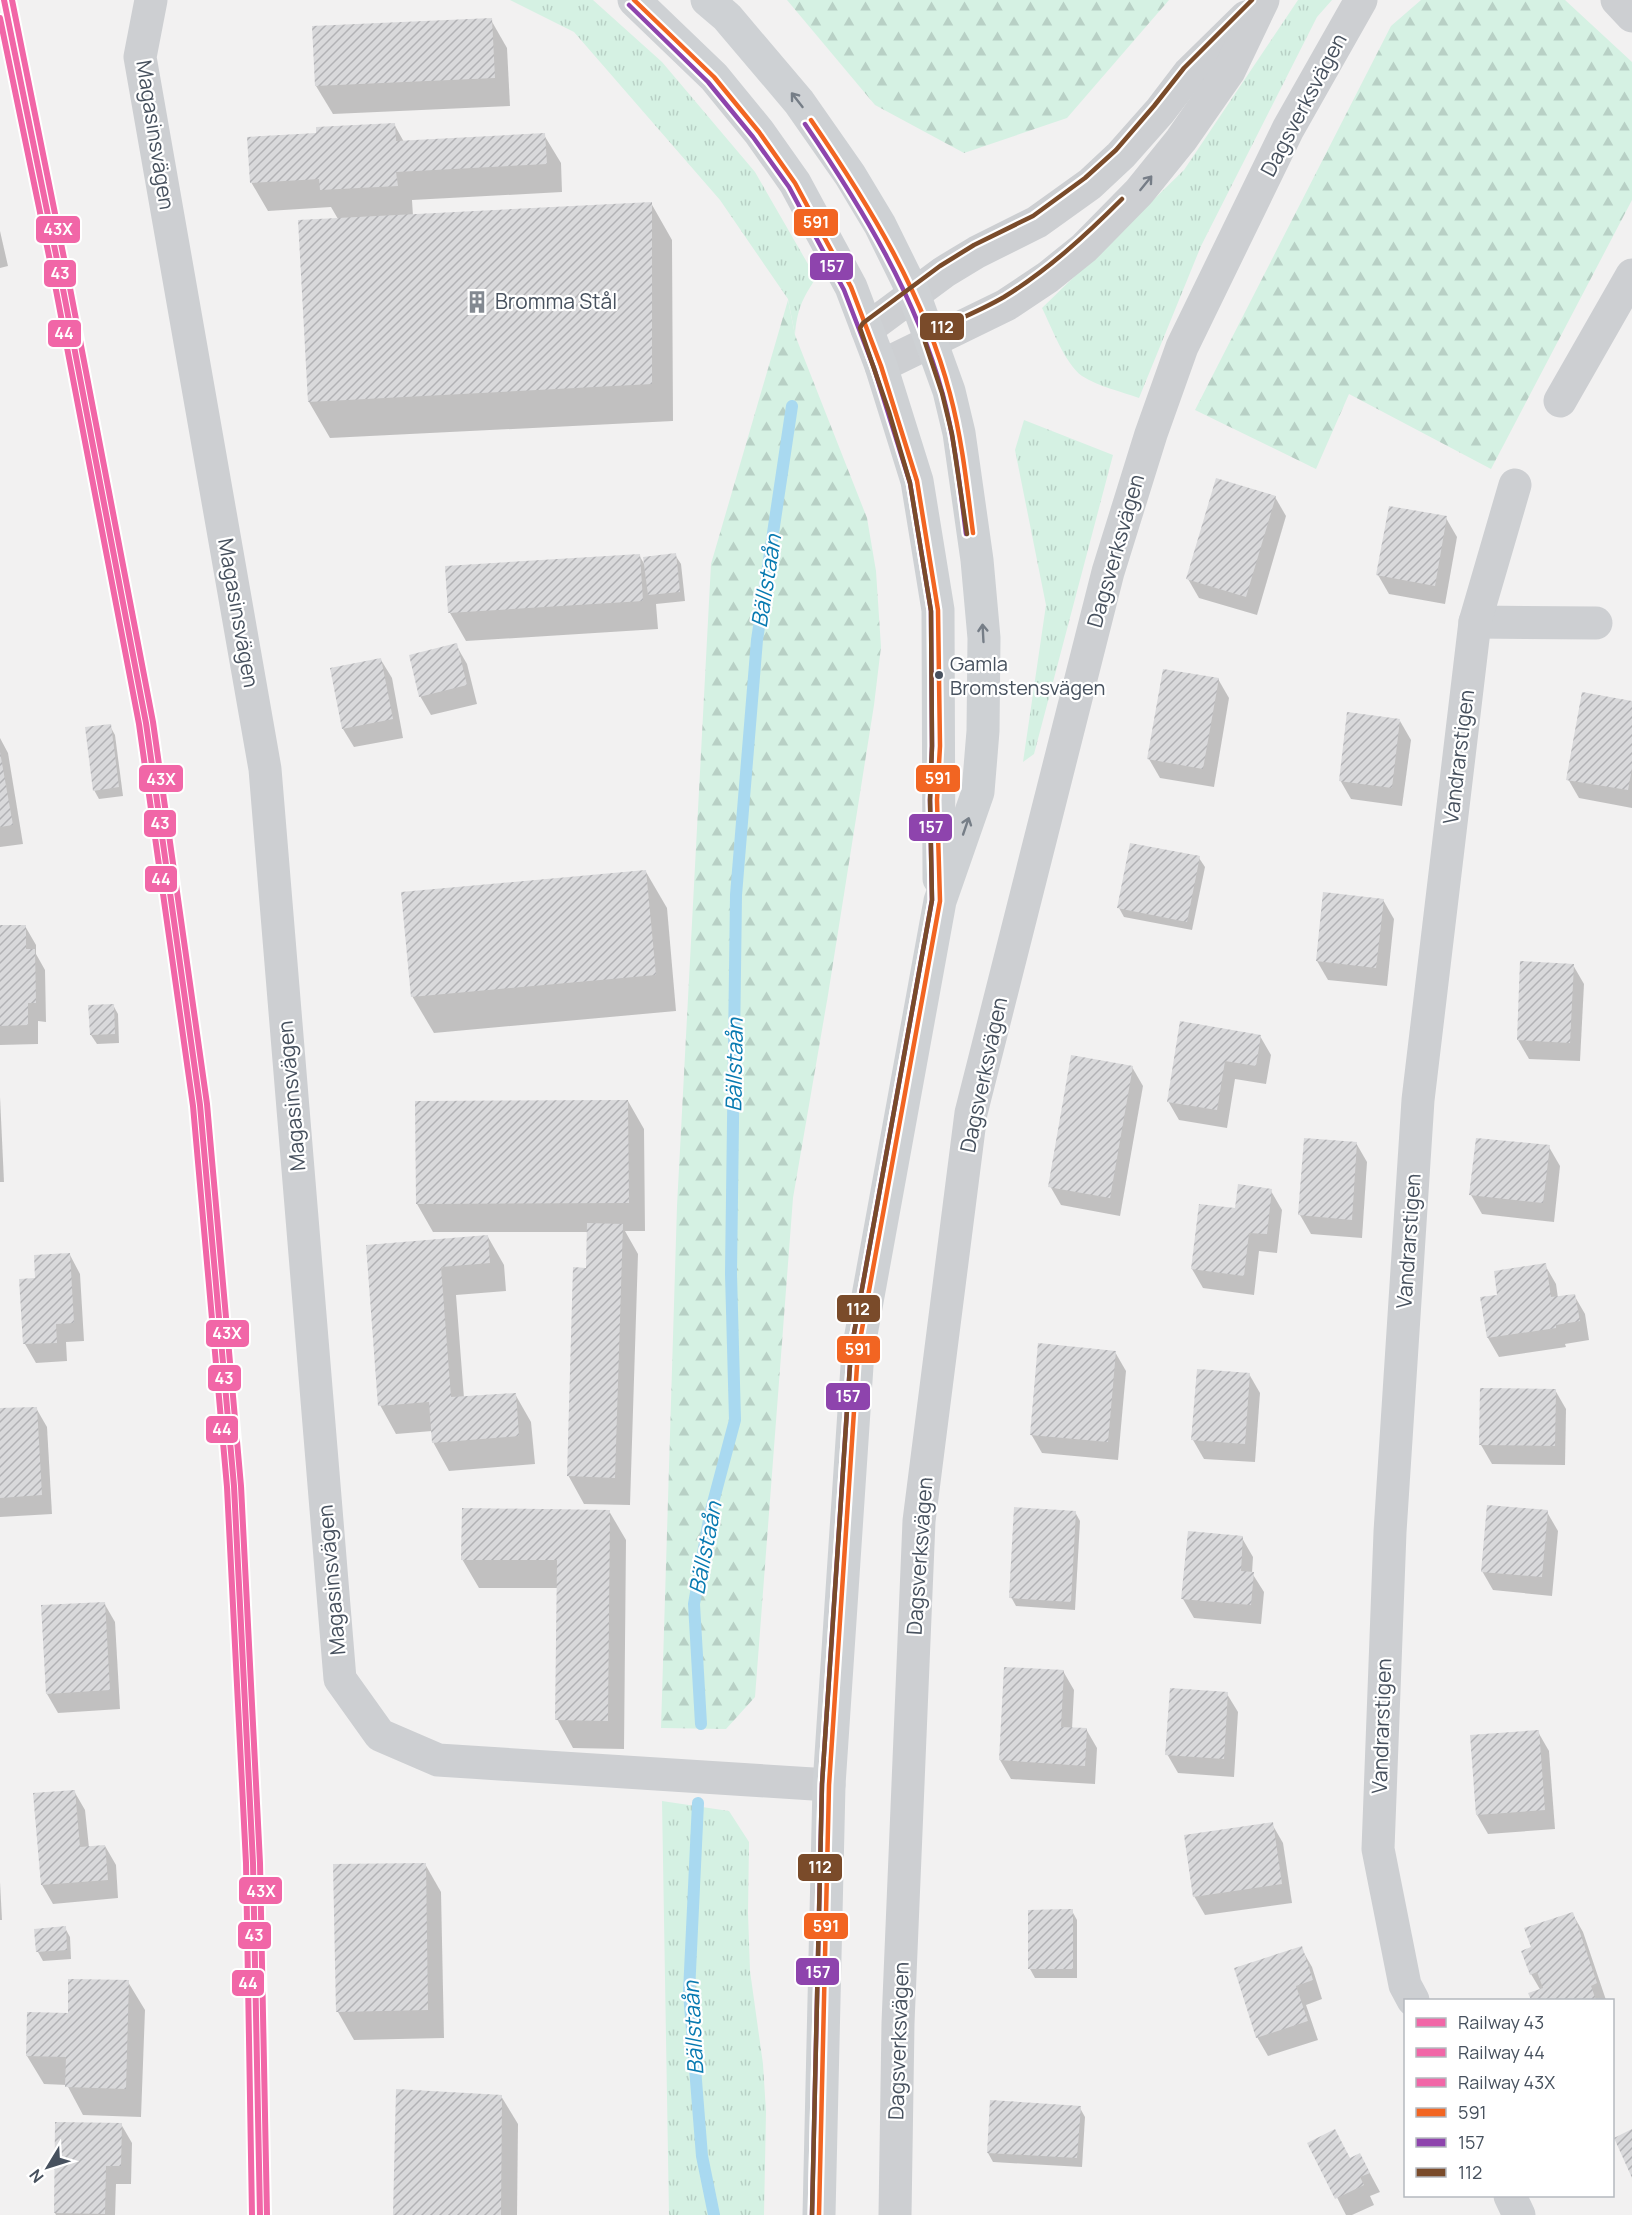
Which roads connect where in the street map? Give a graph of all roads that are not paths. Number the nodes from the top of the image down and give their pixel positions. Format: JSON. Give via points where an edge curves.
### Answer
{"nodes":[{"id":1,"x":151,"y":0,"type":"edge"},
{"id":2,"x":634,"y":0,"type":"edge"},
{"id":3,"x":707,"y":0,"type":"edge"},
{"id":4,"x":1361,"y":0,"type":"edge"},
{"id":5,"x":1617,"y":0,"type":"edge"},
{"id":6,"x":1262,"y":1,"type":"edge"},
{"id":7,"x":1632,"y":16,"type":"edge"},
{"id":8,"x":1632,"y":275,"type":"edge"},
{"id":9,"x":914,"y":294,"type":"junction"},
{"id":10,"x":867,"y":329,"type":"junction"},
{"id":11,"x":932,"y":340,"type":"junction"},
{"id":12,"x":881,"y":366,"type":"junction"},
{"id":13,"x":1560,"y":401,"type":"dead end"},
{"id":14,"x":1515,"y":485,"type":"dead end"},
{"id":15,"x":1475,"y":622,"type":"junction"},
{"id":16,"x":1596,"y":623,"type":"dead end"},
{"id":17,"x":940,"y":901,"type":"junction"},
{"id":18,"x":829,"y":1785,"type":"junction"},
{"id":19,"x":1412,"y":1999,"type":"edge"},
{"id":20,"x":1510,"y":2197,"type":"edge"},
{"id":21,"x":819,"y":2215,"type":"edge"},
{"id":22,"x":895,"y":2215,"type":"edge"},
{"id":23,"x":1518,"y":2215,"type":"edge"}],
"edges":[{"from":1,"to":18,"type":"street","name":"Magasinsvägen","via":[[140,57],[265,770],[340,1679],[380,1735],[438,1760]]},
{"from":2,"to":10,"type":"street","via":[[714,77],[759,132],[795,183],[851,287]]},
{"from":9,"to":3,"type":"street","one_way":true,"via":[[874,215],[806,111],[727,17]]},
{"from":4,"to":22,"type":"street","name":"Dagsverksvägen","via":[[1288,129],[1182,347],[1151,434],[1108,572],[971,1113],[919,1521],[898,2022]]},
{"from":5,"to":7,"type":"street"},
{"from":6,"to":9,"type":"street","via":[[1189,73],[1121,155],[1089,184],[1055,211],[977,252]]},
{"from":11,"to":6,"type":"street","one_way":true,"via":[[1005,305],[1048,277],[1084,248],[1131,200],[1181,140],[1229,71]]},
{"from":8,"to":13,"type":"street"},
{"from":9,"to":10,"type":"street"},
{"from":9,"to":11,"type":"street"},
{"from":10,"to":12,"type":"street"},
{"from":11,"to":12,"type":"street"},
{"from":17,"to":11,"type":"street","one_way":true,"via":[[978,792],[984,638],[959,433]]},
{"from":12,"to":17,"type":"street","via":[[917,481],[938,610]]},
{"from":14,"to":15,"type":"street","name":"Vandrarstigen"},
{"from":15,"to":16,"type":"street"},
{"from":15,"to":19,"type":"street","name":"Vandrarstigen","via":[[1418,1100],[1389,1532],[1378,1849],[1405,1985]]},
{"from":17,"to":18,"type":"street","via":[[858,1351]]},
{"from":18,"to":21,"type":"street"},
{"from":20,"to":23,"type":"street"}]}
